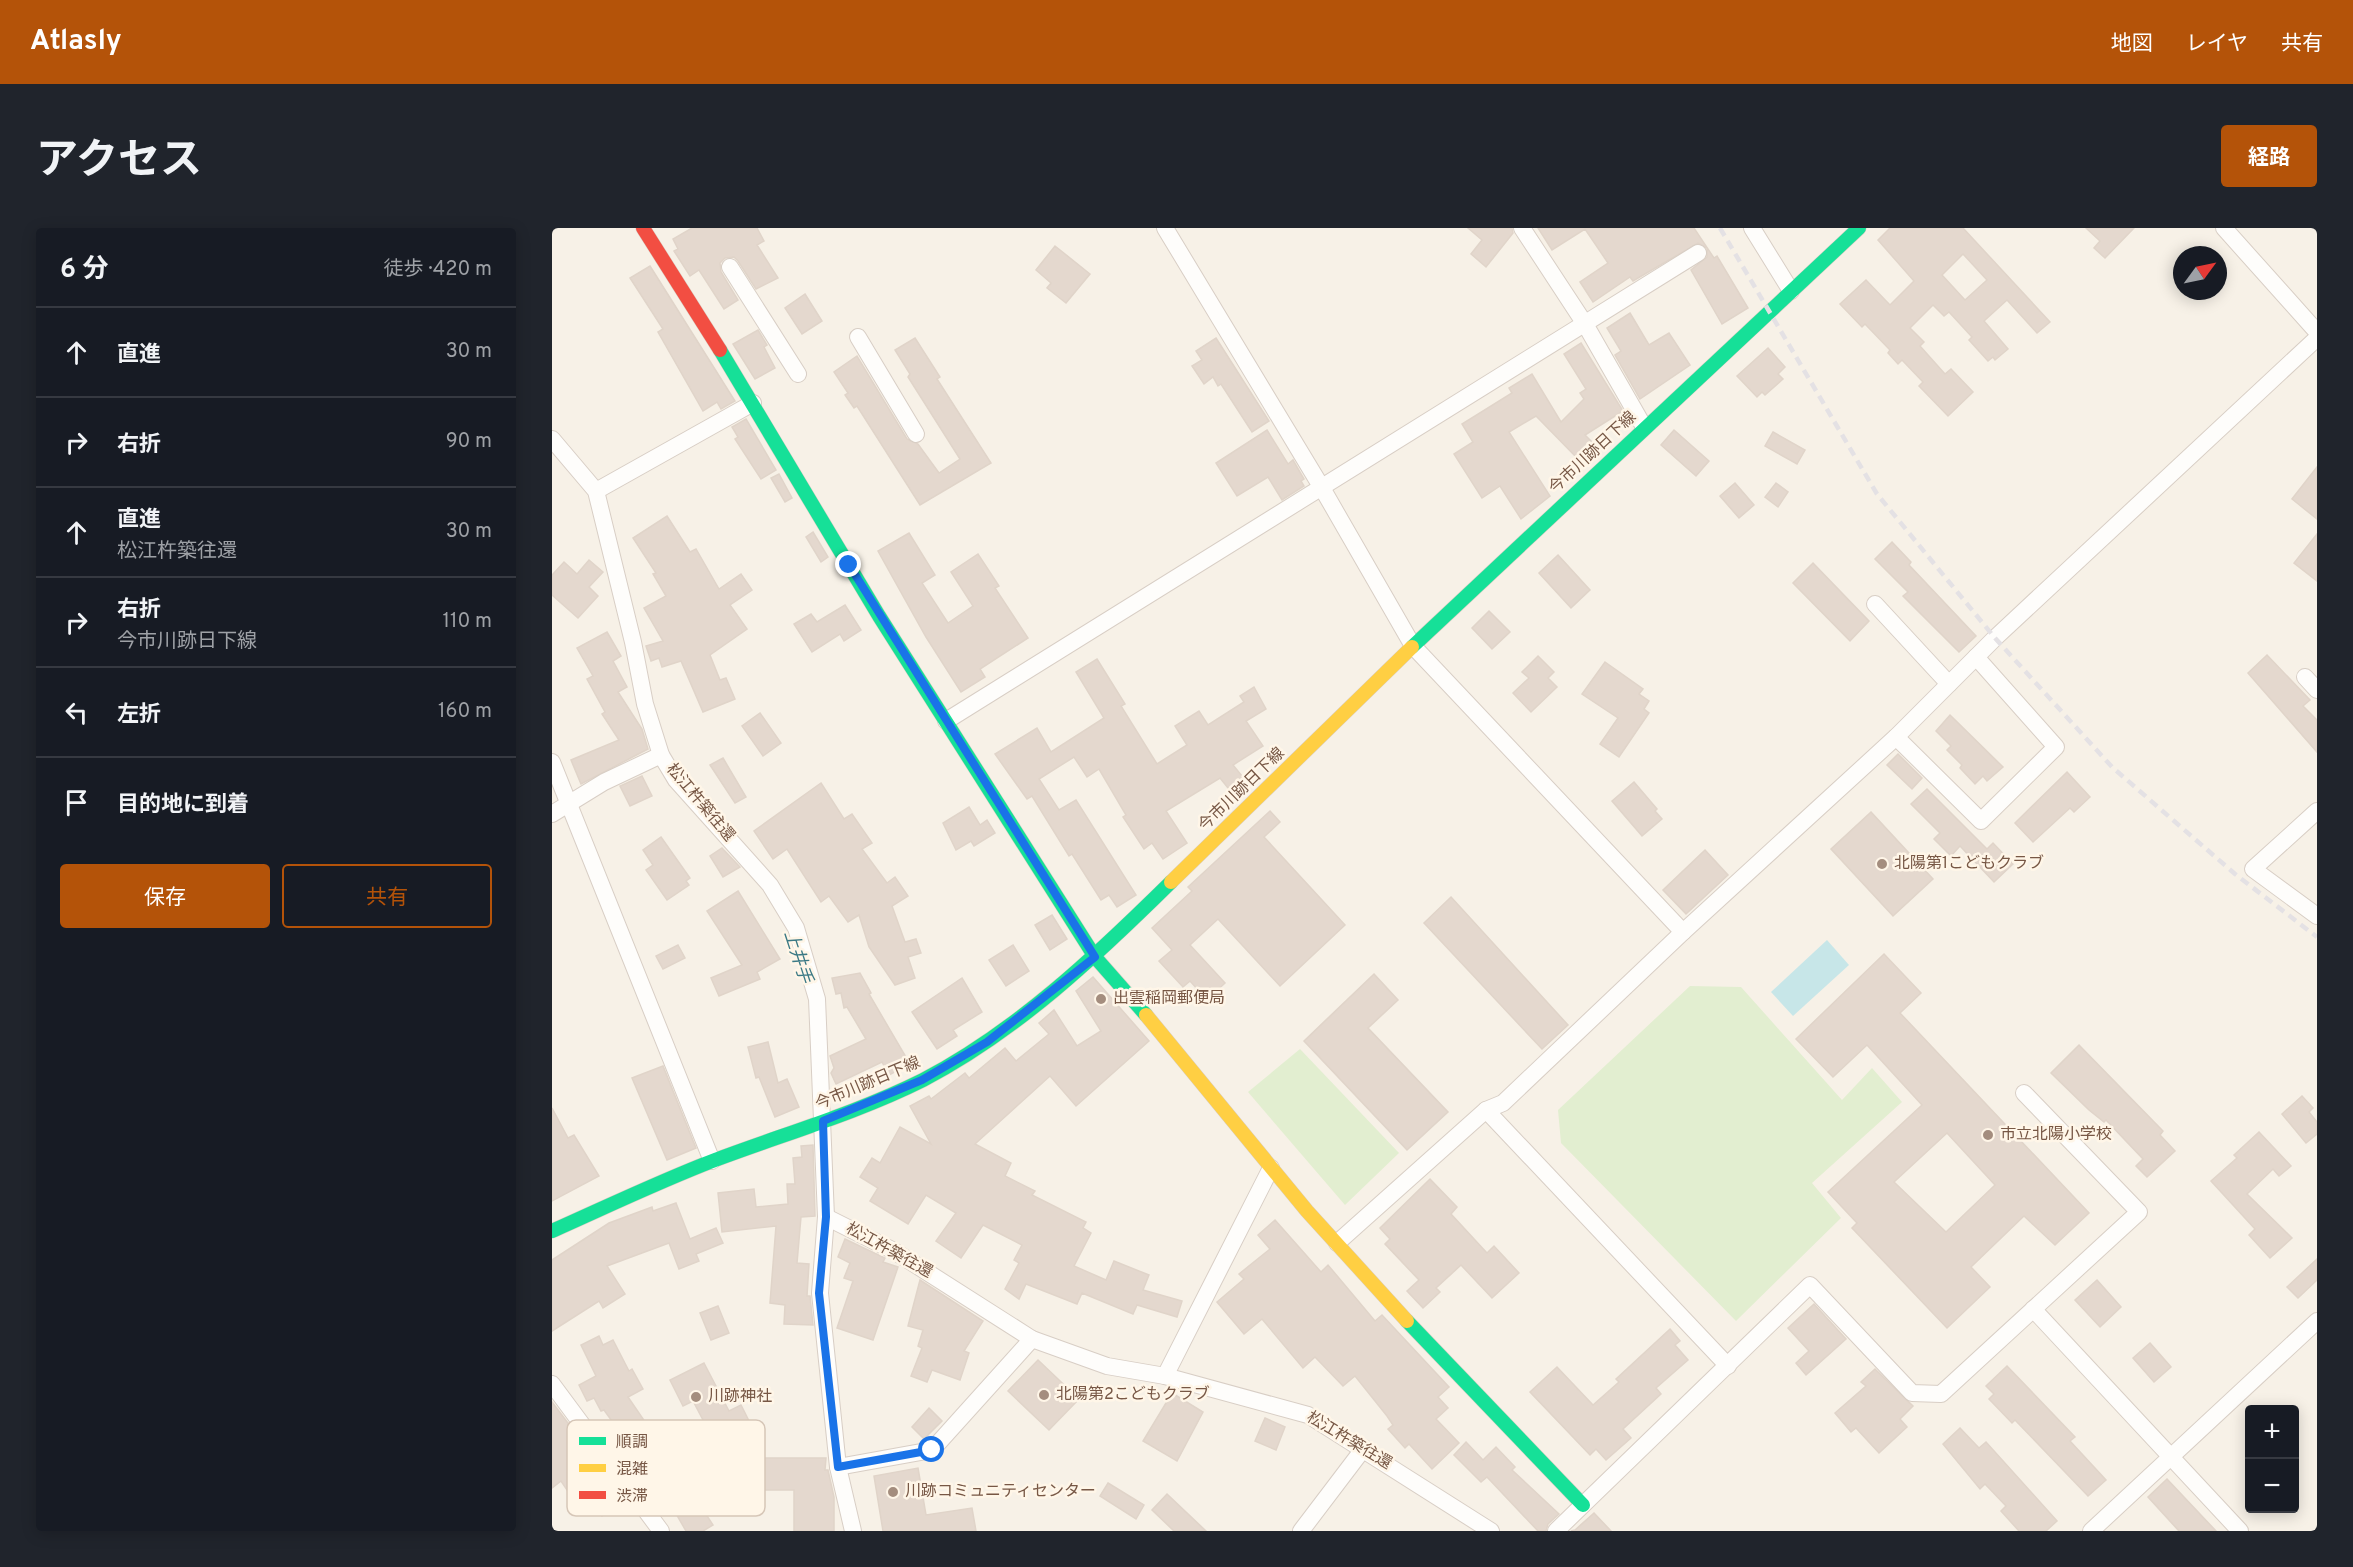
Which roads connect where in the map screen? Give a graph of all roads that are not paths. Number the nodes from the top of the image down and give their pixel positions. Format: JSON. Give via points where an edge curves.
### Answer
{"nodes":[{"id":1,"x":643,"y":228,"type":"edge"},
{"id":2,"x":1165,"y":228,"type":"edge"},
{"id":3,"x":1522,"y":228,"type":"edge"},
{"id":4,"x":1752,"y":228,"type":"edge"},
{"id":5,"x":1859,"y":228,"type":"edge"},
{"id":6,"x":2224,"y":228,"type":"edge"},
{"id":7,"x":1698,"y":253,"type":"dead end"},
{"id":8,"x":730,"y":267,"type":"dead end"},
{"id":9,"x":1791,"y":291,"type":"junction"},
{"id":10,"x":1585,"y":324,"type":"junction"},
{"id":11,"x":2317,"y":332,"type":"edge"},
{"id":12,"x":858,"y":337,"type":"dead end"},
{"id":13,"x":2317,"y":338,"type":"edge"},
{"id":14,"x":798,"y":374,"type":"dead end"},
{"id":15,"x":753,"y":403,"type":"junction"},
{"id":16,"x":1644,"y":427,"type":"junction"},
{"id":17,"x":916,"y":434,"type":"dead end"},
{"id":18,"x":552,"y":440,"type":"edge"},
{"id":19,"x":1322,"y":488,"type":"junction"},
{"id":20,"x":596,"y":491,"type":"junction"},
{"id":21,"x":1875,"y":604,"type":"dead end"},
{"id":22,"x":1413,"y":646,"type":"junction"},
{"id":23,"x":1976,"y":657,"type":"junction"},
{"id":24,"x":2305,"y":677,"type":"dead end"},
{"id":25,"x":1949,"y":684,"type":"junction"},
{"id":26,"x":2317,"y":690,"type":"edge"},
{"id":27,"x":946,"y":721,"type":"junction"},
{"id":28,"x":1896,"y":737,"type":"junction"},
{"id":29,"x":661,"y":755,"type":"junction"},
{"id":30,"x":552,"y":762,"type":"edge"},
{"id":31,"x":569,"y":804,"type":"junction"},
{"id":32,"x":2317,"y":811,"type":"edge"},
{"id":33,"x":552,"y":814,"type":"edge"},
{"id":34,"x":2317,"y":916,"type":"edge"},
{"id":35,"x":1683,"y":932,"type":"junction"},
{"id":36,"x":1095,"y":957,"type":"junction"},
{"id":37,"x":2024,"y":1093,"type":"dead end"},
{"id":38,"x":1486,"y":1110,"type":"junction"},
{"id":39,"x":823,"y":1121,"type":"junction"},
{"id":40,"x":712,"y":1161,"type":"junction"},
{"id":41,"x":1271,"y":1168,"type":"junction"},
{"id":42,"x":826,"y":1217,"type":"junction"},
{"id":43,"x":552,"y":1231,"type":"edge"},
{"id":44,"x":1337,"y":1243,"type":"junction"},
{"id":45,"x":2033,"y":1309,"type":"junction"},
{"id":46,"x":2317,"y":1321,"type":"edge"},
{"id":47,"x":1032,"y":1339,"type":"junction"},
{"id":48,"x":1728,"y":1366,"type":"junction"},
{"id":49,"x":1165,"y":1376,"type":"junction"},
{"id":50,"x":552,"y":1384,"type":"edge"},
{"id":51,"x":579,"y":1420,"type":"edge"},
{"id":52,"x":1364,"y":1448,"type":"junction"},
{"id":53,"x":2169,"y":1458,"type":"junction"},
{"id":54,"x":838,"y":1467,"type":"junction"},
{"id":55,"x":1583,"y":1505,"type":"junction"},
{"id":56,"x":650,"y":1516,"type":"edge"},
{"id":57,"x":661,"y":1531,"type":"edge"},
{"id":58,"x":853,"y":1531,"type":"edge"},
{"id":59,"x":1301,"y":1531,"type":"edge"},
{"id":60,"x":1491,"y":1531,"type":"edge"},
{"id":61,"x":1556,"y":1531,"type":"edge"},
{"id":62,"x":2091,"y":1531,"type":"edge"},
{"id":63,"x":2240,"y":1531,"type":"edge"}],
"edges":[{"from":1,"to":15,"type":"street"},
{"from":2,"to":19,"type":"street"},
{"from":3,"to":10,"type":"street"},
{"from":4,"to":9,"type":"street"},
{"from":5,"to":9,"type":"street","name":"今市川跡日下線"},
{"from":6,"to":11,"type":"street"},
{"from":7,"to":10,"type":"street"},
{"from":8,"to":14,"type":"street"},
{"from":9,"to":16,"type":"street","name":"今市川跡日下線"},
{"from":10,"to":16,"type":"street"},
{"from":10,"to":19,"type":"street"},
{"from":12,"to":17,"type":"street"},
{"from":13,"to":23,"type":"street"},
{"from":15,"to":20,"type":"street"},
{"from":15,"to":27,"type":"street"},
{"from":16,"to":22,"type":"street","name":"今市川跡日下線"},
{"from":18,"to":20,"type":"street","name":"松江杵築往還"},
{"from":19,"to":22,"type":"street"},
{"from":19,"to":27,"type":"street"},
{"from":20,"to":29,"type":"street","name":"松江杵築往還","via":[[645,704]]},
{"from":21,"to":25,"type":"street"},
{"from":22,"to":35,"type":"street"},
{"from":22,"to":36,"type":"street","name":"今市川跡日下線"},
{"from":23,"to":25,"type":"street"},
{"from":23,"to":28,"type":"street","via":[[2056,747],[1981,821]]},
{"from":24,"to":26,"type":"street"},
{"from":25,"to":28,"type":"street"},
{"from":27,"to":36,"type":"street"},
{"from":28,"to":35,"type":"street"},
{"from":29,"to":31,"type":"street"},
{"from":29,"to":39,"type":"street","name":"松江杵築往還","via":[[676,780],[770,885],[795,928],[818,999]]},
{"from":30,"to":31,"type":"street"},
{"from":31,"to":33,"type":"street"},
{"from":31,"to":40,"type":"street"},
{"from":32,"to":34,"type":"street","via":[[2253,869]]},
{"from":35,"to":38,"type":"street","via":[[1503,1103]]},
{"from":36,"to":39,"type":"street","name":"今市川跡日下線","via":[[987,1042],[922,1080]]},
{"from":36,"to":41,"type":"street"},
{"from":37,"to":45,"type":"street","via":[[2139,1212]]},
{"from":38,"to":44,"type":"street"},
{"from":38,"to":48,"type":"street"},
{"from":39,"to":40,"type":"street","name":"今市川跡日下線"},
{"from":39,"to":42,"type":"street","name":"松江杵築往還"},
{"from":40,"to":43,"type":"street","name":"今市川跡日下線"},
{"from":41,"to":44,"type":"street"},
{"from":41,"to":49,"type":"street"},
{"from":42,"to":47,"type":"street","name":"松江杵築往還","via":[[894,1251]]},
{"from":42,"to":54,"type":"street","via":[[819,1293]]},
{"from":44,"to":55,"type":"street","via":[[1432,1349]]},
{"from":45,"to":48,"type":"street","via":[[1941,1394],[1912,1393],[1810,1285]]},
{"from":45,"to":53,"type":"street"},
{"from":46,"to":53,"type":"street"},
{"from":47,"to":49,"type":"street","name":"松江杵築往還","via":[[1107,1366]]},
{"from":47,"to":54,"type":"street","via":[[932,1450]]},
{"from":48,"to":55,"type":"street"},
{"from":49,"to":52,"type":"street","name":"松江杵築往還","via":[[1308,1415]]},
{"from":50,"to":51,"type":"street"},
{"from":52,"to":59,"type":"street"},
{"from":52,"to":60,"type":"street","name":"松江杵築往還"},
{"from":53,"to":62,"type":"street"},
{"from":53,"to":63,"type":"street"},
{"from":54,"to":58,"type":"street"},
{"from":55,"to":61,"type":"street"},
{"from":56,"to":57,"type":"street"}]}
